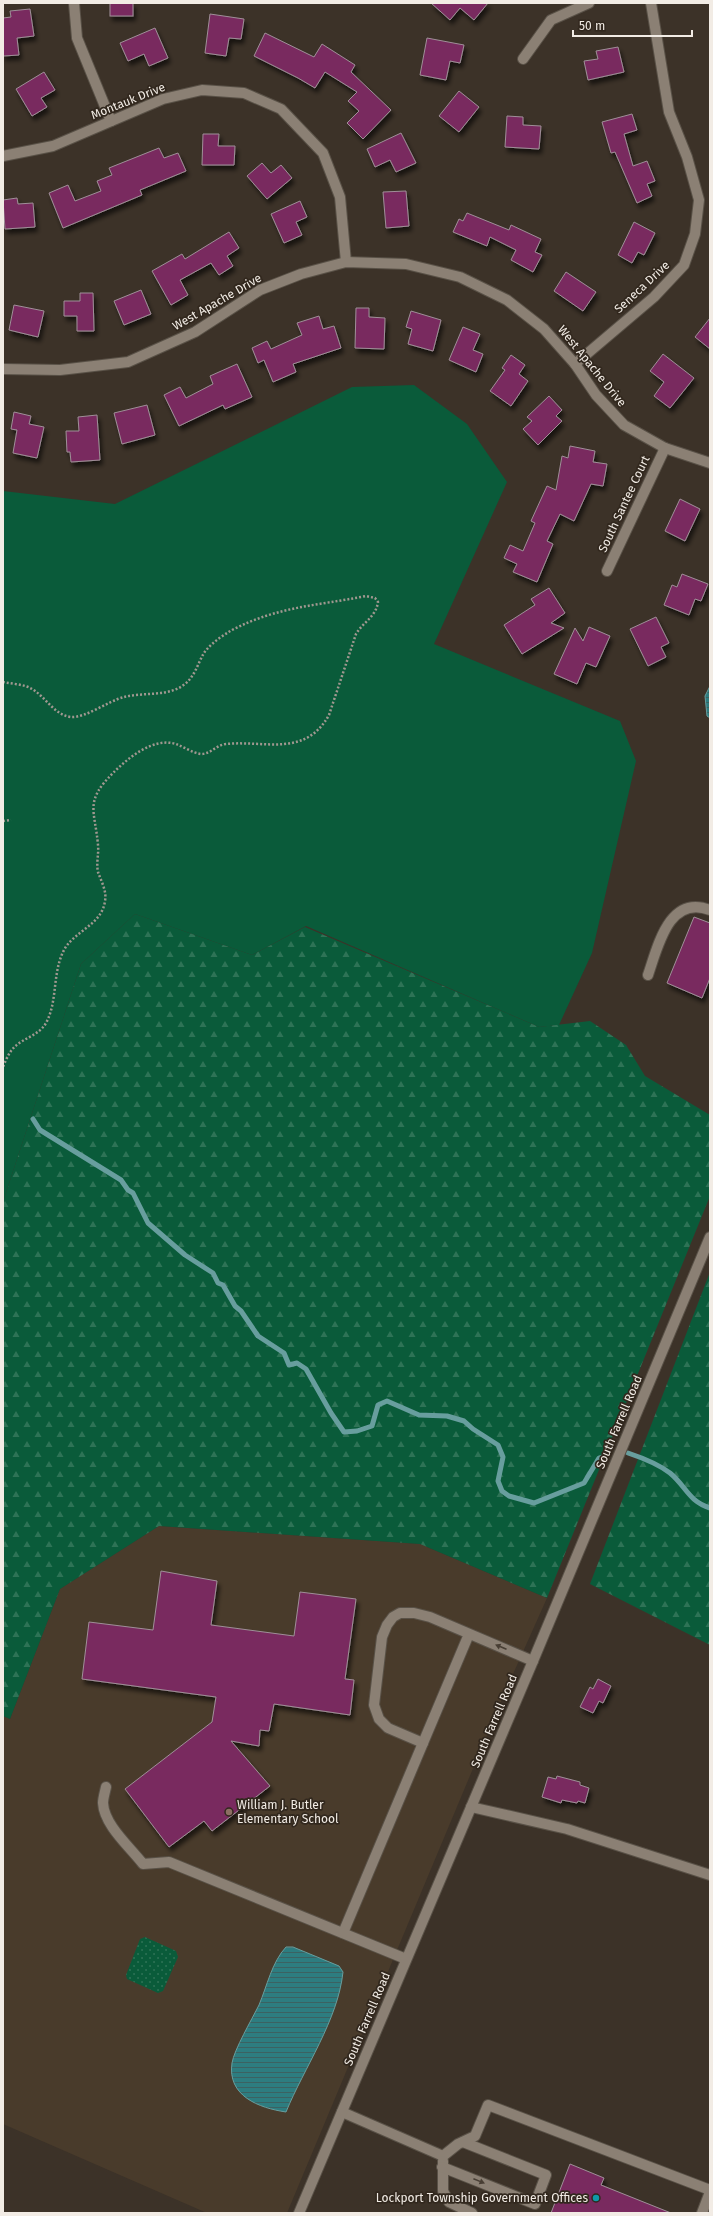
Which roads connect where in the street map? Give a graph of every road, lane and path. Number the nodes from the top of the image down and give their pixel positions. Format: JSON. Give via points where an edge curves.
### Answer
{"nodes":[{"id":1,"x":74,"y":3,"type":"edge"},
{"id":2,"x":589,"y":3,"type":"edge"},
{"id":3,"x":651,"y":3,"type":"edge"},
{"id":4,"x":523,"y":59,"type":"dead end"},
{"id":5,"x":111,"y":121,"type":"junction"},
{"id":6,"x":3,"y":156,"type":"edge"},
{"id":7,"x":346,"y":262,"type":"junction"},
{"id":8,"x":575,"y":364,"type":"junction"},
{"id":9,"x":3,"y":369,"type":"edge"},
{"id":10,"x":665,"y":448,"type":"junction"},
{"id":11,"x":710,"y":463,"type":"edge"},
{"id":12,"x":607,"y":571,"type":"dead end"},
{"id":13,"x":3,"y":682,"type":"edge"},
{"id":14,"x":11,"y":820,"type":"dead end"},
{"id":15,"x":3,"y":821,"type":"edge"},
{"id":16,"x":710,"y":910,"type":"edge"},
{"id":17,"x":648,"y":975,"type":"dead end"},
{"id":18,"x":3,"y":1067,"type":"edge"},
{"id":19,"x":710,"y":1237,"type":"edge"},
{"id":20,"x":469,"y":1634,"type":"junction"},
{"id":21,"x":533,"y":1661,"type":"junction"},
{"id":22,"x":423,"y":1743,"type":"junction"},
{"id":23,"x":106,"y":1787,"type":"dead end"},
{"id":24,"x":471,"y":1807,"type":"junction"},
{"id":25,"x":710,"y":1875,"type":"edge"},
{"id":26,"x":343,"y":1933,"type":"junction"},
{"id":27,"x":406,"y":1959,"type":"junction"},
{"id":28,"x":342,"y":2112,"type":"junction"},
{"id":29,"x":463,"y":2142,"type":"junction"},
{"id":30,"x":443,"y":2156,"type":"junction"},
{"id":31,"x":442,"y":2167,"type":"junction"},
{"id":32,"x":710,"y":2191,"type":"edge"},
{"id":33,"x":299,"y":2213,"type":"edge"},
{"id":34,"x":472,"y":2213,"type":"edge"},
{"id":35,"x":702,"y":2213,"type":"edge"}],
"edges":[{"from":1,"to":5,"type":"street","via":[[77,38]]},
{"from":2,"to":4,"type":"street","via":[[551,20]]},
{"from":3,"to":8,"type":"street","name":"Seneca Drive","via":[[669,112],[687,157],[699,200],[695,234],[684,265],[654,297]]},
{"from":5,"to":6,"type":"street","name":"Montauk Drive","via":[[53,146]]},
{"from":5,"to":7,"type":"street","name":"Montauk Drive","via":[[163,99],[202,90],[244,93],[281,109],[323,153],[340,197]]},
{"from":7,"to":8,"type":"street","name":"West Apache Drive","via":[[406,264],[460,277],[507,300],[544,329]]},
{"from":7,"to":9,"type":"street","name":"West Apache Drive","via":[[301,274],[260,290],[195,332],[128,362],[60,370]]},
{"from":8,"to":10,"type":"street","name":"West Apache Drive","via":[[596,395],[624,425]]},
{"from":10,"to":11,"type":"street","name":"West Apache Drive"},
{"from":10,"to":12,"type":"street","name":"South Santee Court"},
{"from":13,"to":18,"type":"path","via":[[32,689],[61,713],[78,717],[124,697],[176,690],[189,679],[210,646],[232,630],[266,615],[296,607],[366,596],[375,598],[378,602],[374,615],[356,634],[329,715],[324,724],[309,738],[282,745],[225,744],[199,754],[174,744],[163,743],[138,753],[101,786],[92,805],[98,847],[98,871],[106,900],[103,910],[94,923],[68,943],[63,952],[46,1024],[40,1031],[11,1050]]},
{"from":14,"to":15,"type":"path"},
{"from":16,"to":17,"type":"street","via":[[699,906],[687,908],[665,927]]},
{"from":19,"to":21,"type":"street","name":"South Farrell Road"},
{"from":21,"to":20,"type":"street","one_way":true},
{"from":20,"to":22,"type":"street"},
{"from":20,"to":22,"type":"street","via":[[414,1613],[400,1613],[387,1625],[382,1637],[374,1706],[379,1719],[388,1728]]},
{"from":21,"to":24,"type":"street","name":"South Farrell Road"},
{"from":22,"to":26,"type":"street"},
{"from":23,"to":26,"type":"street","via":[[103,1803],[105,1812],[143,1864],[169,1862]]},
{"from":24,"to":25,"type":"street","via":[[566,1829]]},
{"from":24,"to":27,"type":"street","name":"South Farrell Road"},
{"from":26,"to":27,"type":"street"},
{"from":27,"to":28,"type":"street","name":"South Farrell Road"},
{"from":28,"to":30,"type":"street"},
{"from":28,"to":33,"type":"street","name":"South Farrell Road"},
{"from":29,"to":30,"type":"street"},
{"from":31,"to":29,"type":"street","one_way":true,"via":[[535,2204],[546,2175]]},
{"from":29,"to":32,"type":"street","via":[[475,2136],[488,2105]]},
{"from":30,"to":31,"type":"street"},
{"from":31,"to":34,"type":"street","via":[[443,2191],[449,2202]]},
{"from":32,"to":35,"type":"street"}]}
